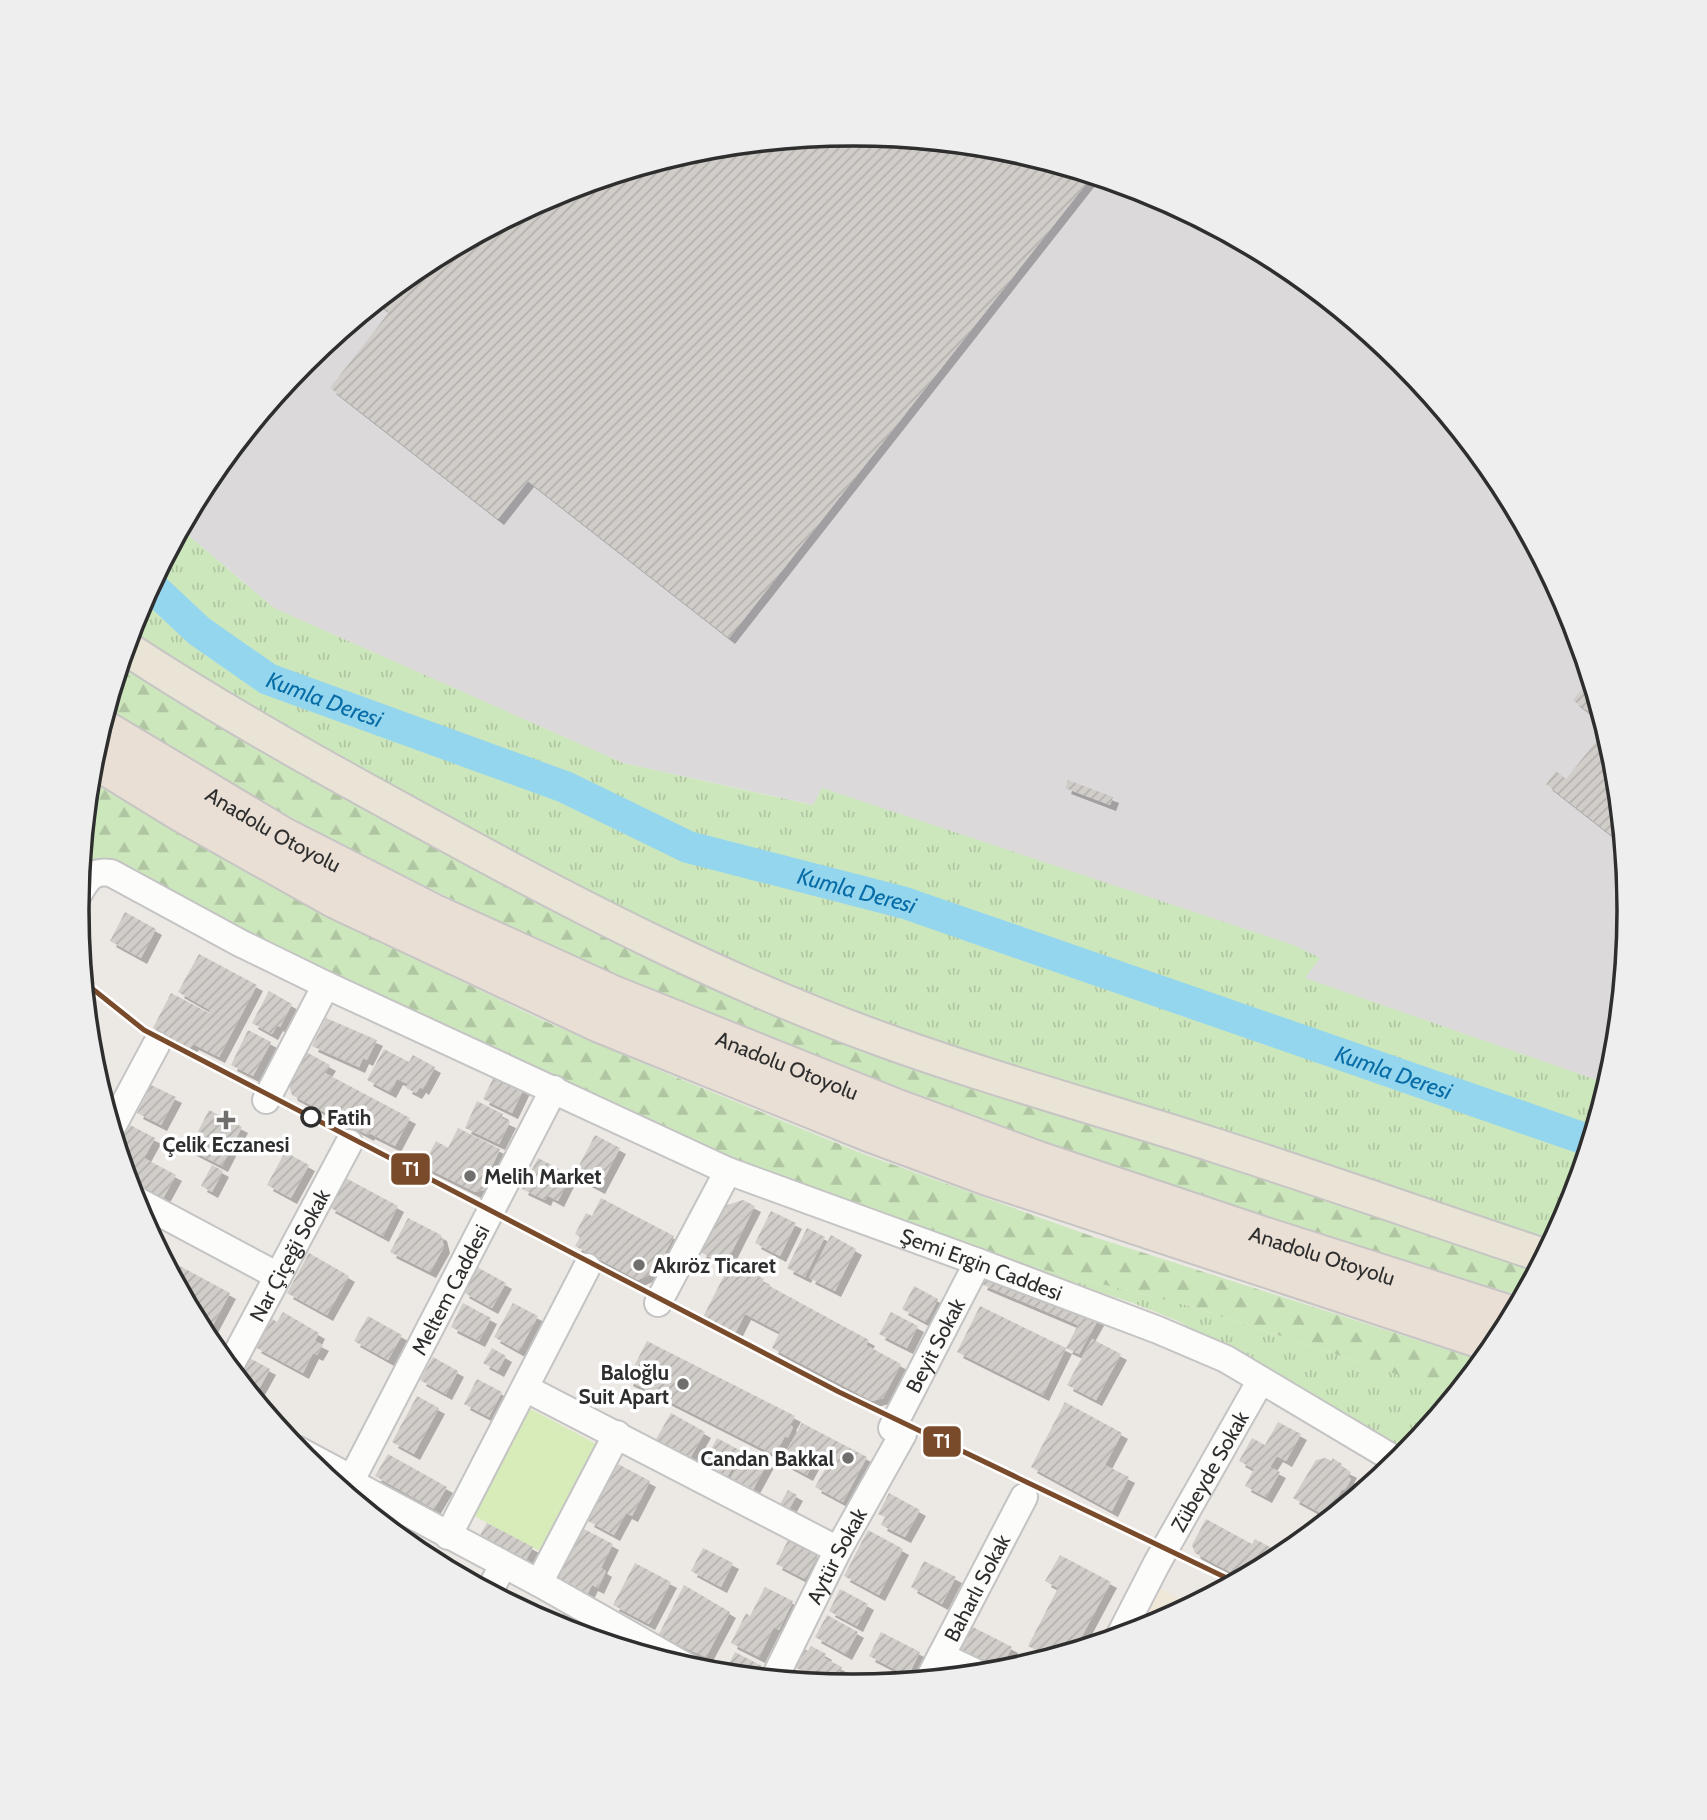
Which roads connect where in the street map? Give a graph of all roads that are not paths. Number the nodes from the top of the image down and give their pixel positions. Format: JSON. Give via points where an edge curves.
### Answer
{"nodes":[{"id":1,"x":134,"y":653,"type":"edge"},
{"id":2,"x":110,"y":733,"type":"edge"},
{"id":3,"x":103,"y":764,"type":"edge"},
{"id":4,"x":90,"y":876,"type":"edge"},
{"id":5,"x":326,"y":985,"type":"junction"},
{"id":6,"x":156,"y":1045,"type":"dead end"},
{"id":7,"x":554,"y":1089,"type":"junction"},
{"id":8,"x":266,"y":1101,"type":"dead end"},
{"id":9,"x":118,"y":1116,"type":"edge"},
{"id":10,"x":349,"y":1143,"type":"dead end"},
{"id":11,"x":728,"y":1171,"type":"junction"},
{"id":12,"x":149,"y":1207,"type":"edge"},
{"id":13,"x":1536,"y":1253,"type":"edge"},
{"id":14,"x":978,"y":1262,"type":"junction"},
{"id":15,"x":587,"y":1267,"type":"dead end"},
{"id":16,"x":278,"y":1276,"type":"junction"},
{"id":17,"x":658,"y":1303,"type":"dead end"},
{"id":18,"x":1502,"y":1313,"type":"edge"},
{"id":19,"x":1485,"y":1340,"type":"edge"},
{"id":20,"x":234,"y":1358,"type":"edge"},
{"id":21,"x":1261,"y":1380,"type":"junction"},
{"id":22,"x":525,"y":1388,"type":"junction"},
{"id":23,"x":897,"y":1431,"type":"joint"},
{"id":24,"x":617,"y":1434,"type":"junction"},
{"id":25,"x":1383,"y":1460,"type":"edge"},
{"id":26,"x":349,"y":1484,"type":"edge"},
{"id":27,"x":1024,"y":1497,"type":"dead end"},
{"id":28,"x":448,"y":1536,"type":"junction"},
{"id":29,"x":838,"y":1550,"type":"junction"},
{"id":30,"x":503,"y":1565,"type":"junction"},
{"id":31,"x":539,"y":1583,"type":"junction"},
{"id":32,"x":493,"y":1584,"type":"edge"},
{"id":33,"x":1126,"y":1624,"type":"edge"},
{"id":34,"x":651,"y":1647,"type":"edge"},
{"id":35,"x":935,"y":1668,"type":"edge"},
{"id":36,"x":778,"y":1670,"type":"edge"}],
"edges":[{"from":1,"to":13,"type":"main road","via":[[290,749],[545,888],[796,1005],[942,1060]]},
{"from":2,"to":18,"type":"highway","name":"Anadolu Otoyolu","via":[[283,837],[432,913],[615,996],[1041,1162]]},
{"from":3,"to":19,"type":"highway","name":"Anadolu Otoyolu","via":[[334,898],[611,1028],[988,1176]]},
{"from":4,"to":5,"type":"street","name":"Şemi Ergin Caddesi","via":[[100,871],[111,873]]},
{"from":5,"to":7,"type":"street","name":"Şemi Ergin Caddesi"},
{"from":5,"to":8,"type":"street"},
{"from":6,"to":9,"type":"street"},
{"from":7,"to":11,"type":"street","name":"Şemi Ergin Caddesi"},
{"from":7,"to":26,"type":"street","name":"Meltem Caddesi"},
{"from":10,"to":16,"type":"street","name":"Nar Çiçeği Sokak"},
{"from":11,"to":14,"type":"street","name":"Şemi Ergin Caddesi"},
{"from":11,"to":17,"type":"street"},
{"from":12,"to":16,"type":"street"},
{"from":14,"to":21,"type":"street","name":"Şemi Ergin Caddesi","via":[[1158,1330],[1226,1359]]},
{"from":14,"to":23,"type":"street","name":"Beyit Sokak"},
{"from":15,"to":22,"type":"street"},
{"from":16,"to":20,"type":"street","name":"Nar Çiçeği Sokak"},
{"from":21,"to":25,"type":"street","name":"Şemi Ergin Caddesi"},
{"from":21,"to":33,"type":"street","name":"Zübeyde Sokak"},
{"from":22,"to":24,"type":"street"},
{"from":22,"to":28,"type":"street"},
{"from":23,"to":29,"type":"street","name":"Aytür Sokak"},
{"from":24,"to":29,"type":"street"},
{"from":24,"to":31,"type":"street"},
{"from":26,"to":28,"type":"street"},
{"from":27,"to":35,"type":"street","name":"Baharlı Sokak"},
{"from":28,"to":30,"type":"street"},
{"from":29,"to":36,"type":"street","name":"Aytür Sokak"},
{"from":30,"to":31,"type":"street"},
{"from":30,"to":32,"type":"street"},
{"from":31,"to":34,"type":"street"}]}
